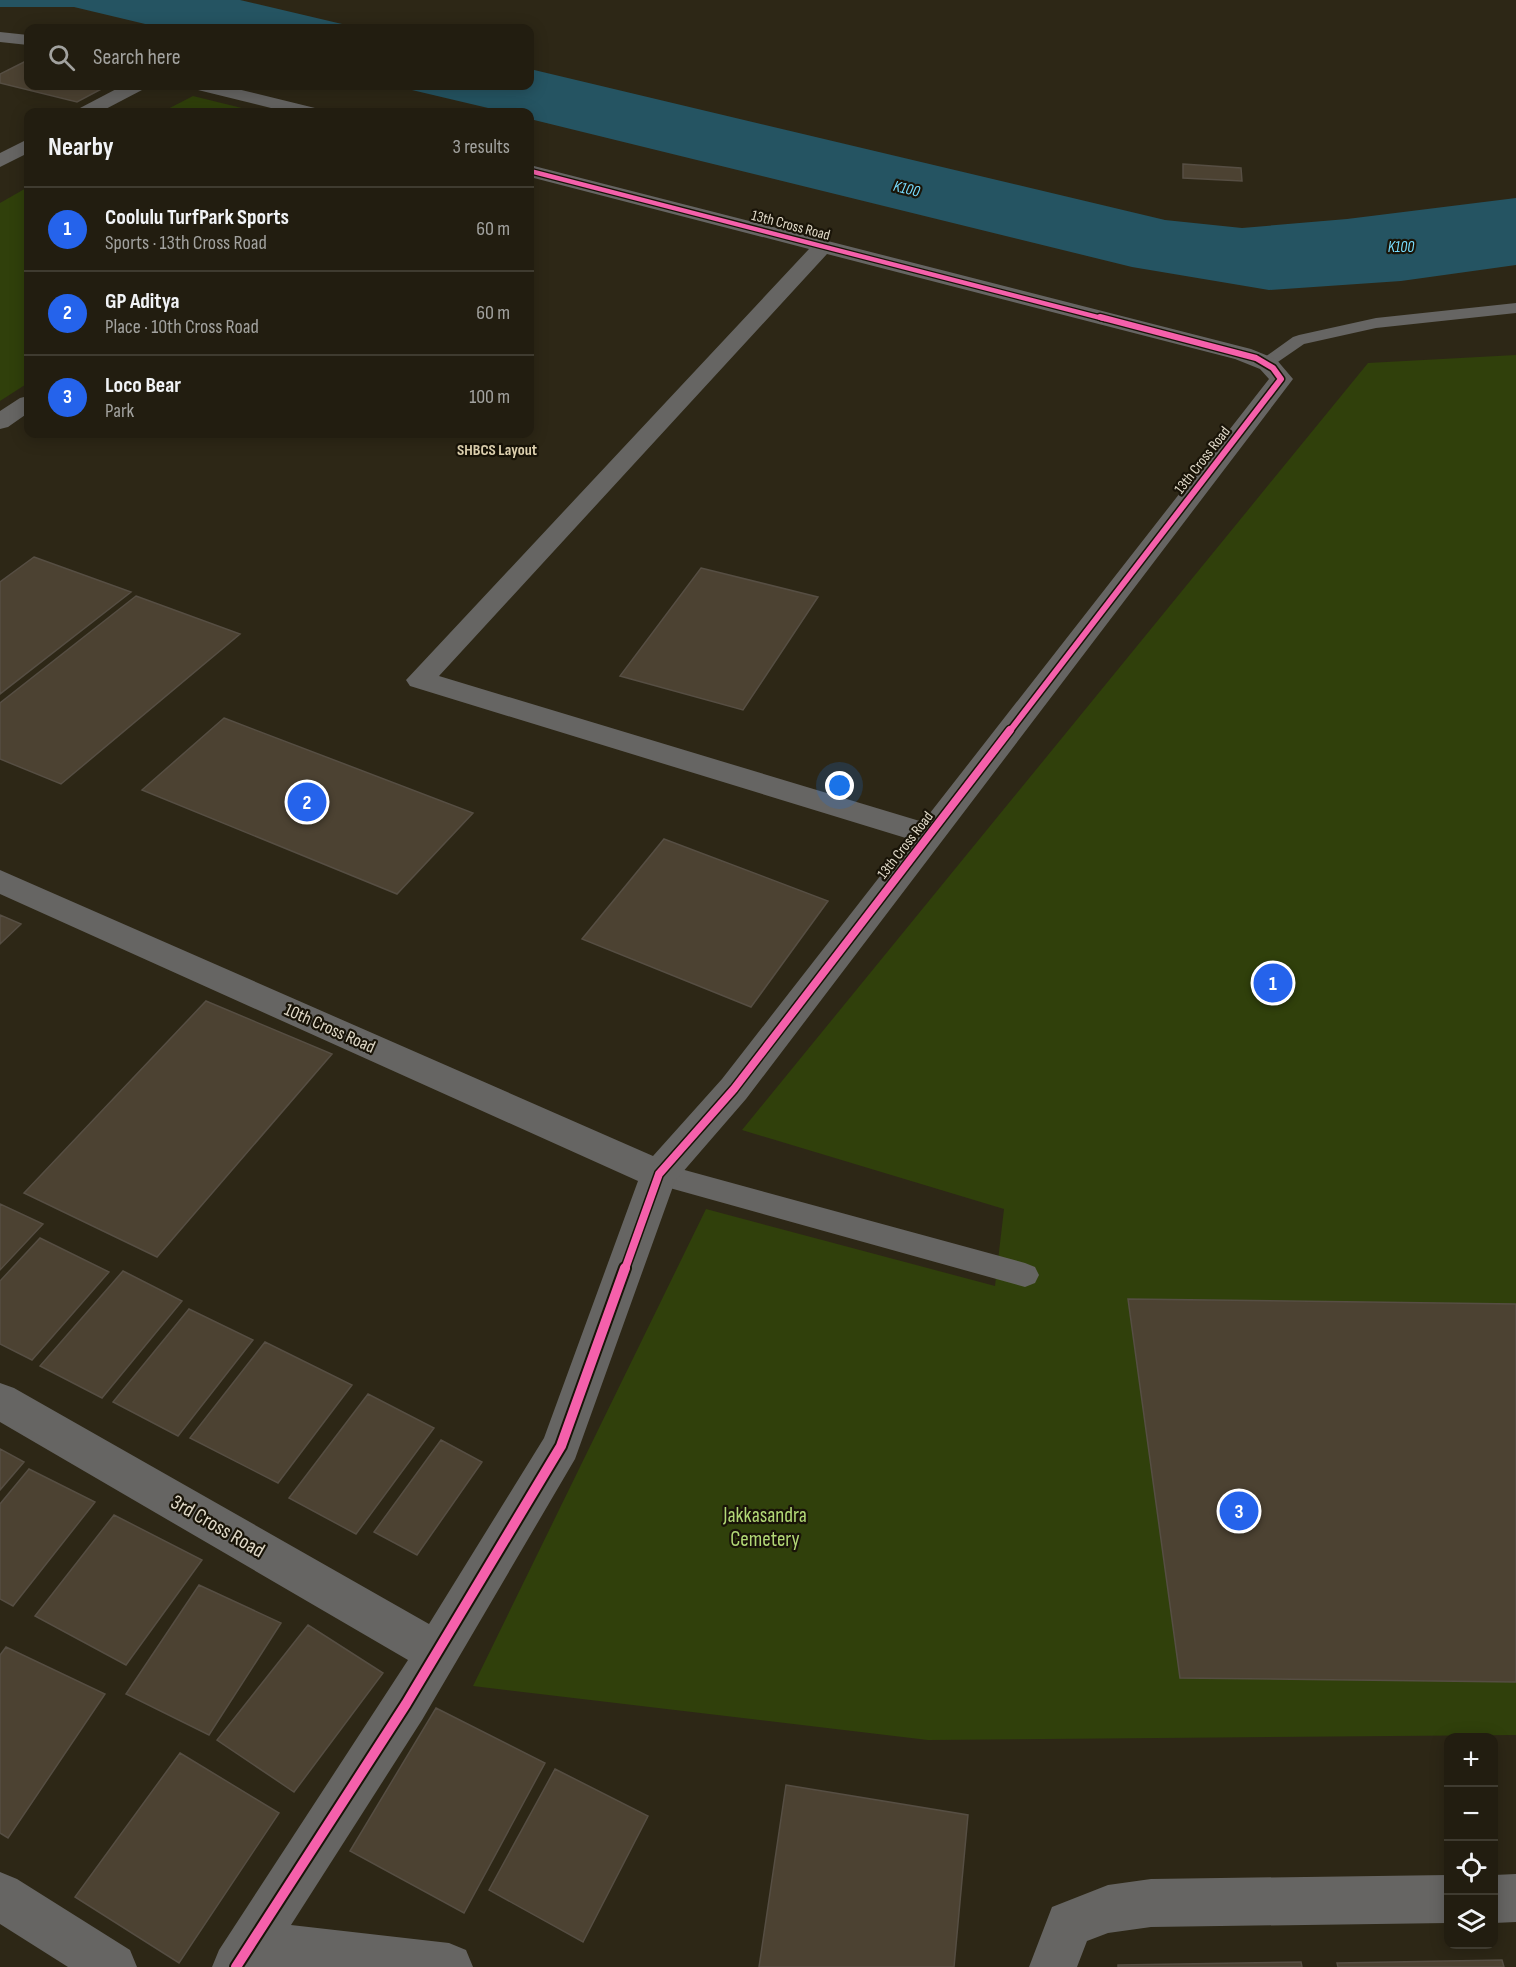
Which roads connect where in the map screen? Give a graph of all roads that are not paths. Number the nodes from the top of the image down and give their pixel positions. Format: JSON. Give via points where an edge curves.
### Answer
{"nodes":[{"id":1,"x":0,"y":37,"type":"edge"},
{"id":2,"x":24,"y":40,"type":"edge"},
{"id":3,"x":128,"y":90,"type":"edge"},
{"id":4,"x":221,"y":90,"type":"edge"},
{"id":5,"x":94,"y":108,"type":"edge"},
{"id":6,"x":292,"y":108,"type":"edge"},
{"id":7,"x":24,"y":147,"type":"edge"},
{"id":8,"x":0,"y":161,"type":"edge"},
{"id":9,"x":534,"y":172,"type":"edge"},
{"id":10,"x":822,"y":247,"type":"junction"},
{"id":11,"x":1516,"y":308,"type":"edge"},
{"id":12,"x":1266,"y":362,"type":"junction"},
{"id":13,"x":24,"y":406,"type":"edge"},
{"id":14,"x":0,"y":422,"type":"edge"},
{"id":15,"x":930,"y":834,"type":"junction"},
{"id":16,"x":0,"y":881,"type":"edge"},
{"id":17,"x":659,"y":1174,"type":"junction"},
{"id":18,"x":1025,"y":1275,"type":"dead end"},
{"id":19,"x":0,"y":1401,"type":"edge"},
{"id":20,"x":436,"y":1652,"type":"junction"},
{"id":21,"x":0,"y":1896,"type":"edge"},
{"id":22,"x":1516,"y":1898,"type":"edge"},
{"id":23,"x":1444,"y":1899,"type":"edge"},
{"id":24,"x":1498,"y":1899,"type":"edge"},
{"id":25,"x":243,"y":1956,"type":"edge"},
{"id":26,"x":113,"y":1967,"type":"edge"},
{"id":27,"x":449,"y":1967,"type":"edge"},
{"id":28,"x":1053,"y":1967,"type":"edge"}],
"edges":[{"from":1,"to":2,"type":"street"},
{"from":3,"to":5,"type":"street"},
{"from":4,"to":6,"type":"street"},
{"from":7,"to":8,"type":"street"},
{"from":9,"to":10,"type":"street","name":"13th Cross Road"},
{"from":10,"to":12,"type":"street","name":"13th Cross Road"},
{"from":10,"to":15,"type":"street","via":[[420,680]]},
{"from":11,"to":12,"type":"lane","via":[[1376,323],[1299,340]]},
{"from":12,"to":15,"type":"street","name":"13th Cross Road","via":[[1278,371],[1281,379]]},
{"from":13,"to":14,"type":"street"},
{"from":15,"to":17,"type":"street","name":"13th Cross Road","via":[[734,1089]]},
{"from":16,"to":17,"type":"street","name":"10th Cross Road"},
{"from":17,"to":18,"type":"lane"},
{"from":17,"to":20,"type":"street","via":[[561,1446]]},
{"from":19,"to":20,"type":"street","name":"3rd Cross Road"},
{"from":20,"to":25,"type":"street"},
{"from":21,"to":26,"type":"street"},
{"from":22,"to":24,"type":"street"},
{"from":23,"to":28,"type":"street","via":[[1151,1903],[1108,1910],[1069,1924]]},
{"from":25,"to":27,"type":"street"}]}
